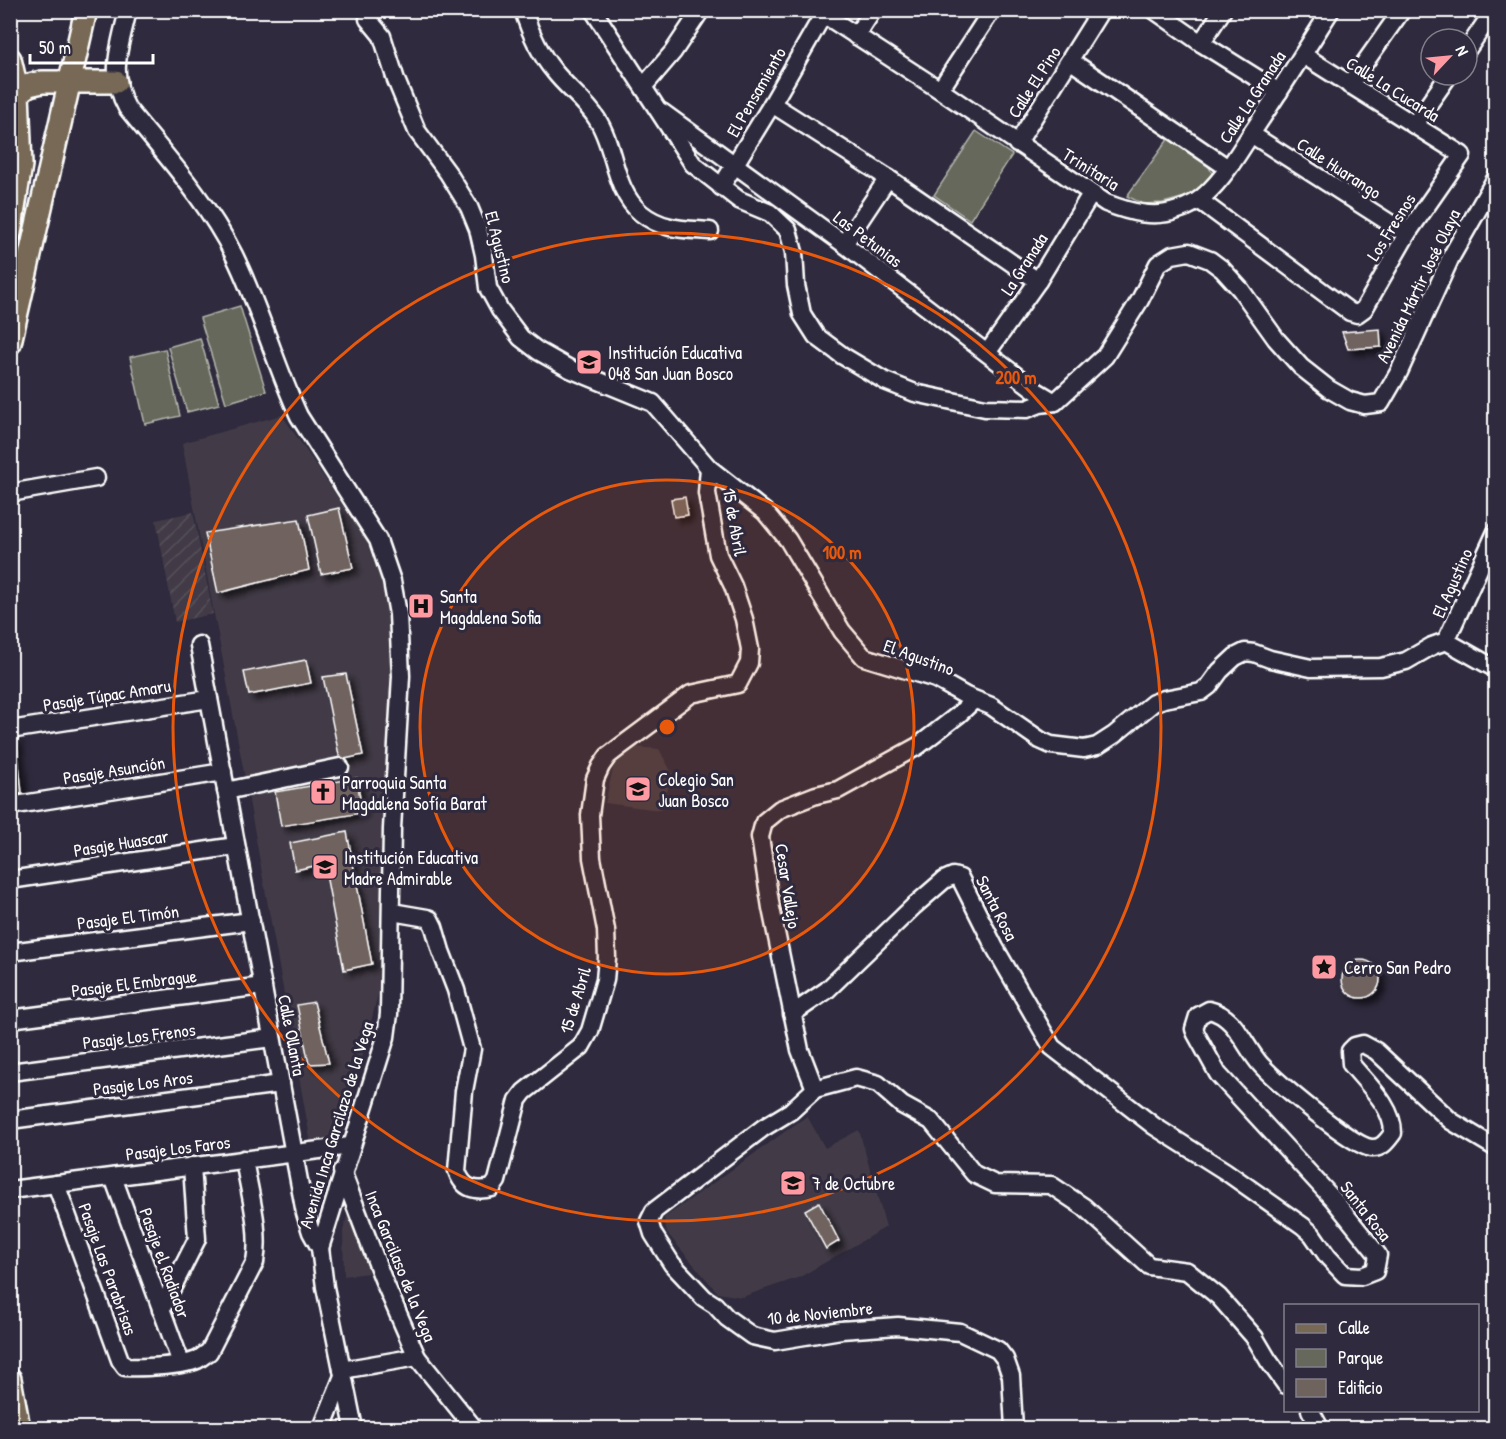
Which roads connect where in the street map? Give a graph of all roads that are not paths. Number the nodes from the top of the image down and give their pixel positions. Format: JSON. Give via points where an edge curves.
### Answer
{"nodes":[{"id":1,"x":86,"y":10,"type":"edge"},
{"id":2,"x":128,"y":10,"type":"edge"},
{"id":3,"x":523,"y":10,"type":"edge"},
{"id":4,"x":593,"y":10,"type":"edge"},
{"id":5,"x":701,"y":10,"type":"edge"},
{"id":6,"x":873,"y":10,"type":"edge"},
{"id":7,"x":992,"y":10,"type":"edge"},
{"id":8,"x":1154,"y":10,"type":"edge"},
{"id":9,"x":1223,"y":10,"type":"edge"},
{"id":10,"x":1330,"y":10,"type":"edge"},
{"id":11,"x":1402,"y":10,"type":"edge"},
{"id":12,"x":1494,"y":10,"type":"edge"},
{"id":13,"x":820,"y":13,"type":"edge"},
{"id":14,"x":1094,"y":13,"type":"edge"},
{"id":15,"x":368,"y":19,"type":"dead end"},
{"id":16,"x":1479,"y":32,"type":"edge"},
{"id":17,"x":856,"y":36,"type":"junction"},
{"id":18,"x":1201,"y":43,"type":"junction"},
{"id":19,"x":1303,"y":55,"type":"junction"},
{"id":20,"x":10,"y":59,"type":"edge"},
{"id":21,"x":1071,"y":61,"type":"junction"},
{"id":22,"x":69,"y":82,"type":"junction"},
{"id":23,"x":116,"y":82,"type":"junction"},
{"id":24,"x":1349,"y":85,"type":"junction"},
{"id":25,"x":644,"y":86,"type":"junction"},
{"id":26,"x":1441,"y":87,"type":"edge"},
{"id":27,"x":940,"y":90,"type":"junction"},
{"id":28,"x":1279,"y":92,"type":"junction"},
{"id":29,"x":18,"y":93,"type":"junction"},
{"id":30,"x":772,"y":104,"type":"junction"},
{"id":31,"x":657,"y":108,"type":"junction"},
{"id":32,"x":1414,"y":125,"type":"junction"},
{"id":33,"x":1251,"y":134,"type":"junction"},
{"id":34,"x":1017,"y":144,"type":"junction"},
{"id":35,"x":1462,"y":155,"type":"joint"},
{"id":36,"x":735,"y":165,"type":"junction"},
{"id":37,"x":1228,"y":168,"type":"junction"},
{"id":38,"x":888,"y":178,"type":"junction"},
{"id":39,"x":1496,"y":178,"type":"edge"},
{"id":40,"x":721,"y":188,"type":"junction"},
{"id":41,"x":1091,"y":194,"type":"junction"},
{"id":42,"x":1199,"y":200,"type":"junction"},
{"id":43,"x":710,"y":231,"type":"dead end"},
{"id":44,"x":10,"y":233,"type":"edge"},
{"id":45,"x":1407,"y":234,"type":"junction"},
{"id":46,"x":844,"y":244,"type":"junction"},
{"id":47,"x":1038,"y":280,"type":"junction"},
{"id":48,"x":10,"y":343,"type":"edge"},
{"id":49,"x":987,"y":353,"type":"junction"},
{"id":50,"x":1055,"y":402,"type":"junction"},
{"id":51,"x":709,"y":468,"type":"junction"},
{"id":52,"x":96,"y":477,"type":"dead end"},
{"id":53,"x":10,"y":494,"type":"edge"},
{"id":54,"x":1496,"y":532,"type":"edge"},
{"id":55,"x":1446,"y":641,"type":"junction"},
{"id":56,"x":199,"y":645,"type":"dead end"},
{"id":57,"x":1496,"y":669,"type":"edge"},
{"id":58,"x":209,"y":699,"type":"junction"},
{"id":59,"x":974,"y":700,"type":"junction"},
{"id":60,"x":10,"y":730,"type":"edge"},
{"id":61,"x":340,"y":766,"type":"dead end"},
{"id":62,"x":223,"y":772,"type":"junction"},
{"id":63,"x":226,"y":791,"type":"junction"},
{"id":64,"x":10,"y":806,"type":"edge"},
{"id":65,"x":236,"y":846,"type":"junction"},
{"id":66,"x":10,"y":880,"type":"edge"},
{"id":67,"x":392,"y":912,"type":"junction"},
{"id":68,"x":251,"y":921,"type":"junction"},
{"id":69,"x":10,"y":952,"type":"edge"},
{"id":70,"x":263,"y":986,"type":"junction"},
{"id":71,"x":792,"y":1014,"type":"junction"},
{"id":72,"x":10,"y":1019,"type":"edge"},
{"id":73,"x":272,"y":1038,"type":"junction"},
{"id":74,"x":10,"y":1072,"type":"edge"},
{"id":75,"x":281,"y":1084,"type":"junction"},
{"id":76,"x":815,"y":1089,"type":"junction"},
{"id":77,"x":10,"y":1119,"type":"edge"},
{"id":78,"x":350,"y":1146,"type":"junction"},
{"id":79,"x":1496,"y":1148,"type":"edge"},
{"id":80,"x":294,"y":1153,"type":"junction"},
{"id":81,"x":244,"y":1160,"type":"junction"},
{"id":82,"x":192,"y":1166,"type":"junction"},
{"id":83,"x":342,"y":1171,"type":"junction"},
{"id":84,"x":113,"y":1176,"type":"junction"},
{"id":85,"x":56,"y":1184,"type":"junction"},
{"id":86,"x":10,"y":1190,"type":"edge"},
{"id":87,"x":320,"y":1248,"type":"junction"},
{"id":88,"x":162,"y":1310,"type":"junction"},
{"id":89,"x":417,"y":1357,"type":"junction"},
{"id":90,"x":181,"y":1364,"type":"junction"},
{"id":91,"x":343,"y":1373,"type":"junction"},
{"id":92,"x":10,"y":1379,"type":"edge"},
{"id":93,"x":1284,"y":1382,"type":"edge"},
{"id":94,"x":1311,"y":1412,"type":"edge"},
{"id":95,"x":19,"y":1428,"type":"edge"},
{"id":96,"x":322,"y":1428,"type":"edge"},
{"id":97,"x":354,"y":1428,"type":"edge"},
{"id":98,"x":474,"y":1428,"type":"edge"},
{"id":99,"x":1014,"y":1428,"type":"edge"},
{"id":100,"x":1320,"y":1428,"type":"edge"}],
"edges":[{"from":1,"to":22,"type":"main road"},
{"from":2,"to":23,"type":"street","name":"Avenida Inca Garcilazo de la Vega"},
{"from":3,"to":43,"type":"street","via":[[534,40],[554,71],[597,118],[627,198],[641,213],[665,228]]},
{"from":4,"to":25,"type":"street"},
{"from":5,"to":25,"type":"street"},
{"from":6,"to":17,"type":"street"},
{"from":7,"to":27,"type":"street"},
{"from":8,"to":18,"type":"street"},
{"from":9,"to":18,"type":"street"},
{"from":10,"to":19,"type":"street","name":"Calle La Granada"},
{"from":11,"to":24,"type":"street"},
{"from":12,"to":16,"type":"street"},
{"from":13,"to":17,"type":"street","name":"Trinitaria"},
{"from":13,"to":30,"type":"street","name":"El Pensamiento"},
{"from":14,"to":21,"type":"street","name":"Calle El Pino"},
{"from":15,"to":51,"type":"street","name":"El Agustino","via":[[382,36],[417,130],[469,207],[480,238],[488,288],[522,338],[570,369],[653,403]]},
{"from":17,"to":27,"type":"street","name":"Trinitaria"},
{"from":18,"to":28,"type":"street"},
{"from":19,"to":24,"type":"street","name":"Calle La Cucarda"},
{"from":19,"to":28,"type":"street","name":"Calle La Granada"},
{"from":20,"to":29,"type":"main road"},
{"from":21,"to":34,"type":"street","name":"Calle El Pino"},
{"from":21,"to":37,"type":"street"},
{"from":22,"to":23,"type":"main road"},
{"from":22,"to":29,"type":"main road","via":[[42,82]]},
{"from":22,"to":48,"type":"main road"},
{"from":23,"to":67,"type":"street","name":"Avenida Inca Garcilazo de la Vega","via":[[127,108],[205,207],[232,253],[299,416],[385,556],[398,614],[401,676],[392,829]]},
{"from":24,"to":32,"type":"street","name":"Calle La Cucarda"},
{"from":25,"to":31,"type":"street"},
{"from":26,"to":32,"type":"street"},
{"from":27,"to":34,"type":"street","name":"Trinitaria"},
{"from":28,"to":33,"type":"street","name":"Calle La Granada"},
{"from":29,"to":44,"type":"main road","via":[[21,165]]},
{"from":30,"to":36,"type":"street","name":"El Pensamiento"},
{"from":30,"to":38,"type":"street"},
{"from":31,"to":36,"type":"street","name":"Las Petunias"},
{"from":31,"to":40,"type":"street","via":[[693,164]]},
{"from":32,"to":35,"type":"street","name":"Calle La Cucarda"},
{"from":33,"to":37,"type":"street","name":"Calle La Granada"},
{"from":33,"to":45,"type":"street","name":"Calle Huarango"},
{"from":34,"to":41,"type":"street","name":"Trinitaria"},
{"from":35,"to":45,"type":"street","name":"Los Fresnos"},
{"from":36,"to":40,"type":"street","name":"El Pensamiento"},
{"from":36,"to":46,"type":"street","name":"Las Petunias"},
{"from":37,"to":42,"type":"street","name":"Calle La Granada"},
{"from":38,"to":46,"type":"street"},
{"from":38,"to":47,"type":"street"},
{"from":39,"to":50,"type":"street","name":"Avenida Mártir José Olaya","via":[[1451,257],[1381,403],[1359,404],[1341,397],[1301,367],[1222,269],[1189,252],[1172,255],[1158,264],[1105,356]]},
{"from":40,"to":50,"type":"street","via":[[770,213],[788,230],[802,314],[816,336],[843,356],[885,381],[947,400],[1005,409],[1027,409]]},
{"from":41,"to":42,"type":"street","name":"Trinitaria","via":[[1123,210],[1149,214],[1178,210]]},
{"from":41,"to":47,"type":"street","name":"La Granada"},
{"from":42,"to":45,"type":"street","name":"Los Fresnos","via":[[1357,314],[1364,309]]},
{"from":46,"to":49,"type":"street","name":"Las Petunias"},
{"from":47,"to":49,"type":"street","name":"La Granada"},
{"from":49,"to":50,"type":"street","name":"Las Petunias"},
{"from":51,"to":59,"type":"street","name":"El Agustino","via":[[765,512],[788,540],[842,632],[864,657],[936,680]]},
{"from":51,"to":67,"type":"street","name":"15 de Abril","via":[[707,493],[718,555],[744,619],[749,663],[738,684],[691,694],[608,756],[601,766],[590,815],[592,858],[606,930],[605,980],[590,1032],[581,1047],[518,1100],[492,1188],[474,1190],[465,1186],[457,1172],[472,1049],[435,927],[430,919]]},
{"from":52,"to":53,"type":"street"},
{"from":54,"to":55,"type":"street","name":"El Agustino"},
{"from":55,"to":57,"type":"street"},
{"from":55,"to":59,"type":"street","name":"El Agustino","via":[[1406,661],[1381,667],[1311,668],[1245,652],[1235,657],[1201,692],[1152,703],[1114,735],[1084,749],[1051,745],[991,706]]},
{"from":56,"to":58,"type":"street","name":"Calle Ollanta"},
{"from":58,"to":60,"type":"street","name":"Pasaje Túpac Amaru"},
{"from":58,"to":62,"type":"street","name":"Calle Ollanta"},
{"from":59,"to":71,"type":"street","name":"Cesar Vallejo","via":[[918,746],[838,789],[780,809],[764,822],[760,837]]},
{"from":61,"to":63,"type":"street"},
{"from":62,"to":63,"type":"street","name":"Calle Ollanta"},
{"from":62,"to":64,"type":"street","name":"Pasaje Asunción"},
{"from":63,"to":65,"type":"street","name":"Calle Ollanta"},
{"from":65,"to":66,"type":"street","name":"Pasaje Huascar"},
{"from":65,"to":68,"type":"street","name":"Calle Ollanta"},
{"from":67,"to":78,"type":"street","name":"Avenida Inca Garcilazo de la Vega","via":[[386,1037]]},
{"from":68,"to":69,"type":"street","name":"Pasaje El Timón"},
{"from":68,"to":70,"type":"street","name":"Calle Ollanta"},
{"from":70,"to":72,"type":"street","name":"Pasaje El Embrague"},
{"from":70,"to":73,"type":"street","name":"Calle Ollanta"},
{"from":71,"to":76,"type":"street","name":"Cesar Vallejo"},
{"from":71,"to":79,"type":"street","name":"Santa Rosa","via":[[827,990],[914,906],[953,876],[960,878],[1052,1047],[1154,1126],[1303,1226],[1345,1275],[1362,1276],[1375,1271],[1378,1255],[1333,1199],[1218,1074],[1194,1029],[1198,1016],[1209,1010],[1219,1012],[1239,1032],[1260,1064],[1315,1112],[1362,1145],[1381,1146],[1393,1133],[1391,1117],[1383,1103],[1351,1064],[1350,1051],[1363,1044],[1376,1051],[1451,1121]]},
{"from":73,"to":74,"type":"street","name":"Pasaje Los Frenos"},
{"from":73,"to":75,"type":"street","name":"Calle Ollanta"},
{"from":75,"to":77,"type":"street","name":"Pasaje Los Aros"},
{"from":75,"to":80,"type":"street","name":"Calle Ollanta"},
{"from":76,"to":93,"type":"street","via":[[856,1078],[878,1084],[902,1105],[931,1121],[974,1174],[995,1184],[1051,1185],[1084,1207],[1149,1266],[1187,1271],[1219,1297],[1255,1338]]},
{"from":76,"to":99,"type":"street","name":"10 de Noviembre","via":[[791,1111],[654,1211],[649,1221],[654,1234],[672,1264],[704,1298],[738,1328],[762,1339],[775,1341],[898,1326],[960,1332],[998,1350],[1011,1376]]},
{"from":78,"to":80,"type":"street","name":"Pasaje Los Faros"},
{"from":78,"to":83,"type":"street","name":"Avenida Inca Garcilazo de la Vega"},
{"from":80,"to":81,"type":"street","name":"Pasaje Los Faros"},
{"from":80,"to":87,"type":"street","name":"Calle Ollanta","via":[[305,1213]]},
{"from":81,"to":82,"type":"street","name":"Pasaje Los Faros"},
{"from":81,"to":90,"type":"street","via":[[258,1247],[255,1262],[209,1352]]},
{"from":82,"to":84,"type":"street","name":"Pasaje Los Faros"},
{"from":82,"to":88,"type":"street","via":[[197,1239]]},
{"from":83,"to":87,"type":"street","name":"Avenida Inca Garcilazo de la Vega"},
{"from":83,"to":89,"type":"street","name":"Inca Garcilaso de la Vega"},
{"from":84,"to":85,"type":"street","name":"Pasaje Los Faros"},
{"from":84,"to":88,"type":"street","name":"Pasaje el Radiador"},
{"from":85,"to":86,"type":"street","name":"Pasaje Los Faros"},
{"from":85,"to":90,"type":"street","name":"Pasaje Las Parabrisas","via":[[120,1360],[125,1366]]},
{"from":87,"to":91,"type":"street","name":"Calle Ollanta"},
{"from":88,"to":90,"type":"street","name":"Pasaje el Radiador"},
{"from":89,"to":91,"type":"street"},
{"from":89,"to":98,"type":"street","name":"Inca Garcilaso de la Vega"},
{"from":91,"to":96,"type":"street"},
{"from":91,"to":97,"type":"street","name":"Calle Ollanta"},
{"from":92,"to":95,"type":"main road"},
{"from":94,"to":100,"type":"street"}]}
